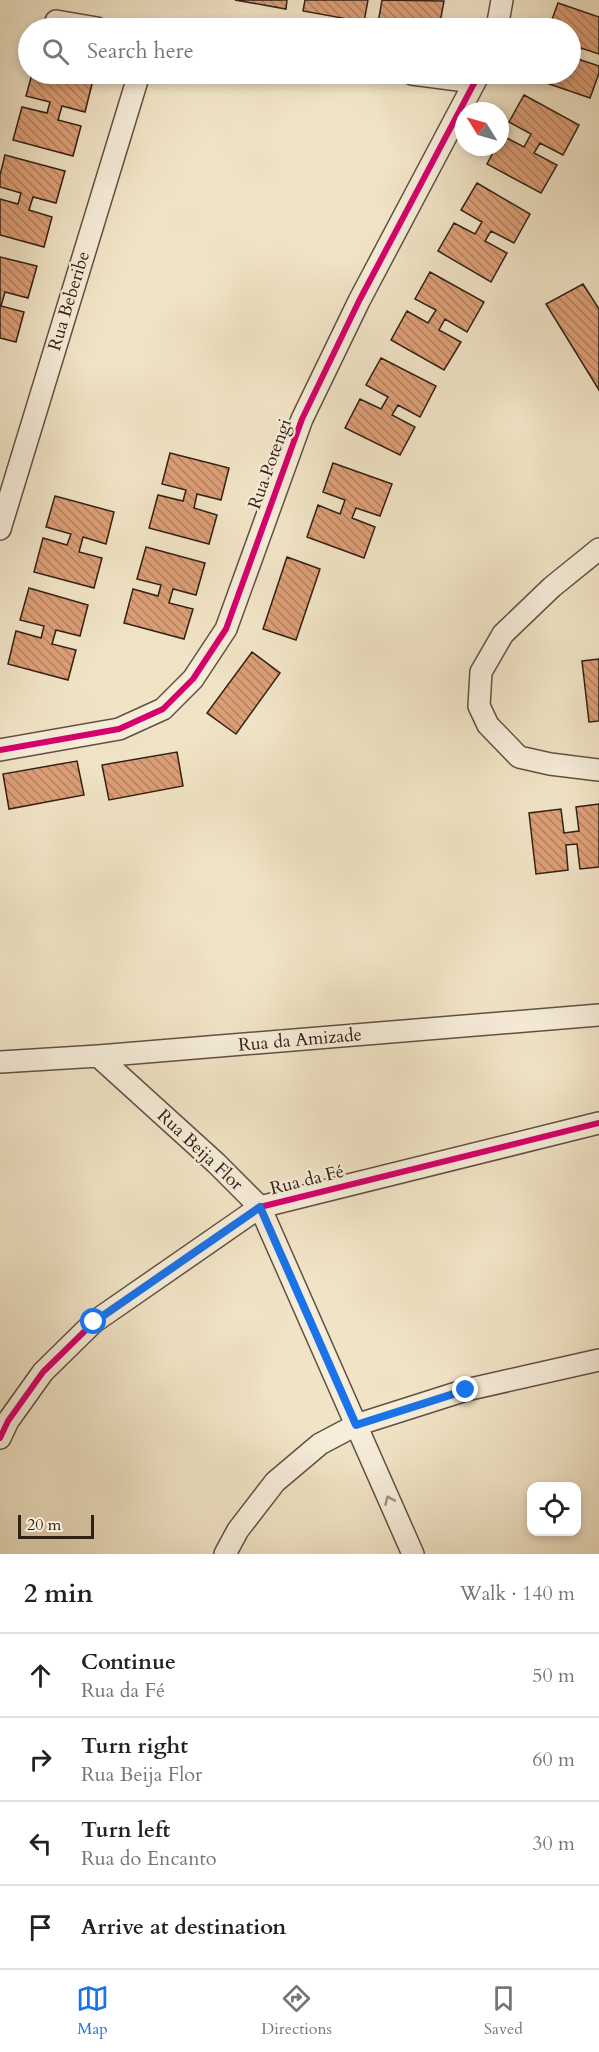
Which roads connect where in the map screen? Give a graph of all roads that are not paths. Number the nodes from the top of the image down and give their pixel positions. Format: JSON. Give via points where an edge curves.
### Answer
{"nodes":[{"id":1,"x":502,"y":0,"type":"edge"},
{"id":2,"x":499,"y":18,"type":"edge"},
{"id":3,"x":136,"y":84,"type":"edge"},
{"id":4,"x":473,"y":84,"type":"edge"},
{"id":5,"x":0,"y":530,"type":"edge"},
{"id":6,"x":599,"y":549,"type":"edge"},
{"id":7,"x":0,"y":750,"type":"edge"},
{"id":8,"x":599,"y":770,"type":"edge"},
{"id":9,"x":599,"y":1015,"type":"edge"},
{"id":10,"x":98,"y":1056,"type":"junction"},
{"id":11,"x":0,"y":1062,"type":"edge"},
{"id":12,"x":599,"y":1123,"type":"edge"},
{"id":13,"x":260,"y":1207,"type":"junction"},
{"id":14,"x":599,"y":1360,"type":"edge"},
{"id":15,"x":356,"y":1425,"type":"junction"},
{"id":16,"x":3,"y":1426,"type":"edge"},
{"id":17,"x":225,"y":1554,"type":"edge"},
{"id":18,"x":413,"y":1554,"type":"edge"}],
"edges":[{"from":1,"to":2,"type":"street"},
{"from":3,"to":5,"type":"street","name":"Rua Beberibe"},
{"from":4,"to":7,"type":"street","name":"Rua Potengi","via":[[302,419],[226,629],[193,679],[163,709],[118,729]]},
{"from":6,"to":8,"type":"street","via":[[503,634],[481,672],[479,706],[488,725],[519,757]]},
{"from":9,"to":10,"type":"street","name":"Rua da Amizade"},
{"from":10,"to":11,"type":"street","name":"Rua da Amizade"},
{"from":10,"to":13,"type":"street","name":"Rua Beija Flor"},
{"from":12,"to":13,"type":"street","name":"Rua da Fé"},
{"from":13,"to":15,"type":"street","name":"Rua Beija Flor"},
{"from":13,"to":16,"type":"street","name":"Rua da Fé","via":[[94,1322],[43,1372]]},
{"from":14,"to":15,"type":"street","via":[[466,1390]]},
{"from":15,"to":17,"type":"street","via":[[320,1444],[275,1482],[238,1530]]},
{"from":18,"to":15,"type":"street","name":"Rua Beija Flor","one_way":true}]}
